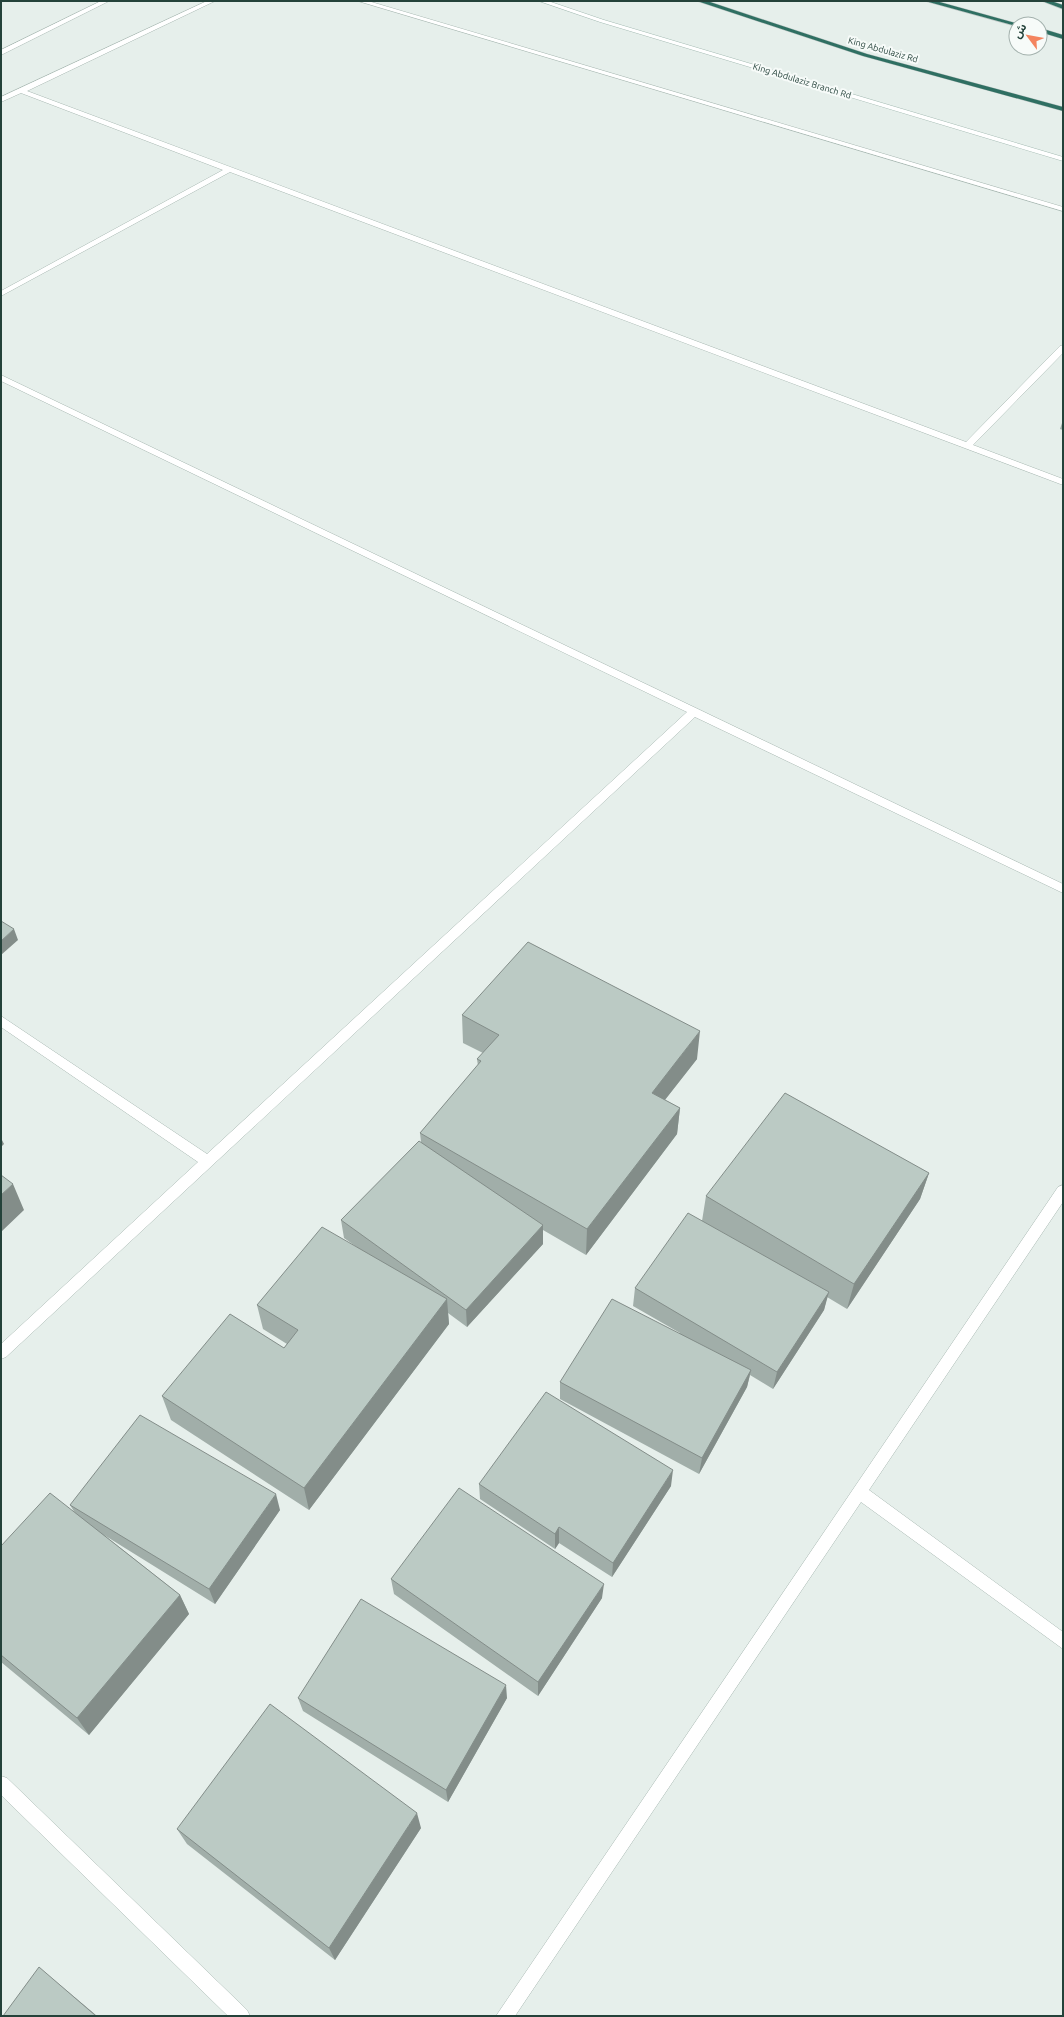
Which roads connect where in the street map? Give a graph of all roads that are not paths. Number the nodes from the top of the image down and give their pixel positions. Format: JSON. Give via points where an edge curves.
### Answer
{"nodes":[{"id":1,"x":106,"y":1,"type":"edge"},
{"id":2,"x":212,"y":1,"type":"edge"},
{"id":3,"x":361,"y":1,"type":"edge"},
{"id":4,"x":542,"y":1,"type":"edge"},
{"id":5,"x":700,"y":1,"type":"edge"},
{"id":6,"x":928,"y":1,"type":"edge"},
{"id":7,"x":1045,"y":1,"type":"edge"},
{"id":8,"x":1063,"y":7,"type":"edge"},
{"id":9,"x":1008,"y":22,"type":"edge"},
{"id":10,"x":1048,"y":32,"type":"edge"},
{"id":11,"x":1063,"y":36,"type":"edge"},
{"id":12,"x":1,"y":52,"type":"edge"},
{"id":13,"x":21,"y":91,"type":"junction"},
{"id":14,"x":1,"y":100,"type":"edge"},
{"id":15,"x":1063,"y":109,"type":"edge"},
{"id":16,"x":1063,"y":159,"type":"edge"},
{"id":17,"x":230,"y":169,"type":"junction"},
{"id":18,"x":1063,"y":209,"type":"edge"},
{"id":19,"x":1,"y":294,"type":"edge"},
{"id":20,"x":1063,"y":348,"type":"edge"},
{"id":21,"x":1,"y":378,"type":"edge"},
{"id":22,"x":967,"y":446,"type":"junction"},
{"id":23,"x":1063,"y":482,"type":"edge"},
{"id":24,"x":695,"y":711,"type":"junction"},
{"id":25,"x":1063,"y":889,"type":"edge"},
{"id":26,"x":1,"y":1021,"type":"edge"},
{"id":27,"x":208,"y":1162,"type":"junction"},
{"id":28,"x":1063,"y":1190,"type":"edge"},
{"id":29,"x":1,"y":1353,"type":"edge"},
{"id":30,"x":859,"y":1492,"type":"junction"},
{"id":31,"x":1063,"y":1641,"type":"edge"},
{"id":32,"x":1,"y":1784,"type":"edge"},
{"id":33,"x":241,"y":2016,"type":"edge"},
{"id":34,"x":505,"y":2016,"type":"edge"}],
"edges":[{"from":1,"to":12,"type":"street"},
{"from":2,"to":13,"type":"street"},
{"from":3,"to":18,"type":"street"},
{"from":4,"to":16,"type":"street","name":"King Abdulaziz Branch Rd"},
{"from":5,"to":15,"type":"highway","name":"King Abdulaziz Rd","via":[[865,55]]},
{"from":6,"to":9,"type":"highway"},
{"from":7,"to":8,"type":"highway"},
{"from":10,"to":11,"type":"highway"},
{"from":13,"to":14,"type":"street"},
{"from":13,"to":17,"type":"street"},
{"from":17,"to":19,"type":"street"},
{"from":17,"to":22,"type":"street"},
{"from":20,"to":22,"type":"street"},
{"from":21,"to":24,"type":"street"},
{"from":22,"to":23,"type":"street"},
{"from":24,"to":25,"type":"street"},
{"from":24,"to":27,"type":"street"},
{"from":26,"to":27,"type":"street"},
{"from":27,"to":29,"type":"street"},
{"from":28,"to":30,"type":"street"},
{"from":30,"to":31,"type":"street"},
{"from":30,"to":34,"type":"street"},
{"from":32,"to":33,"type":"street"}]}
